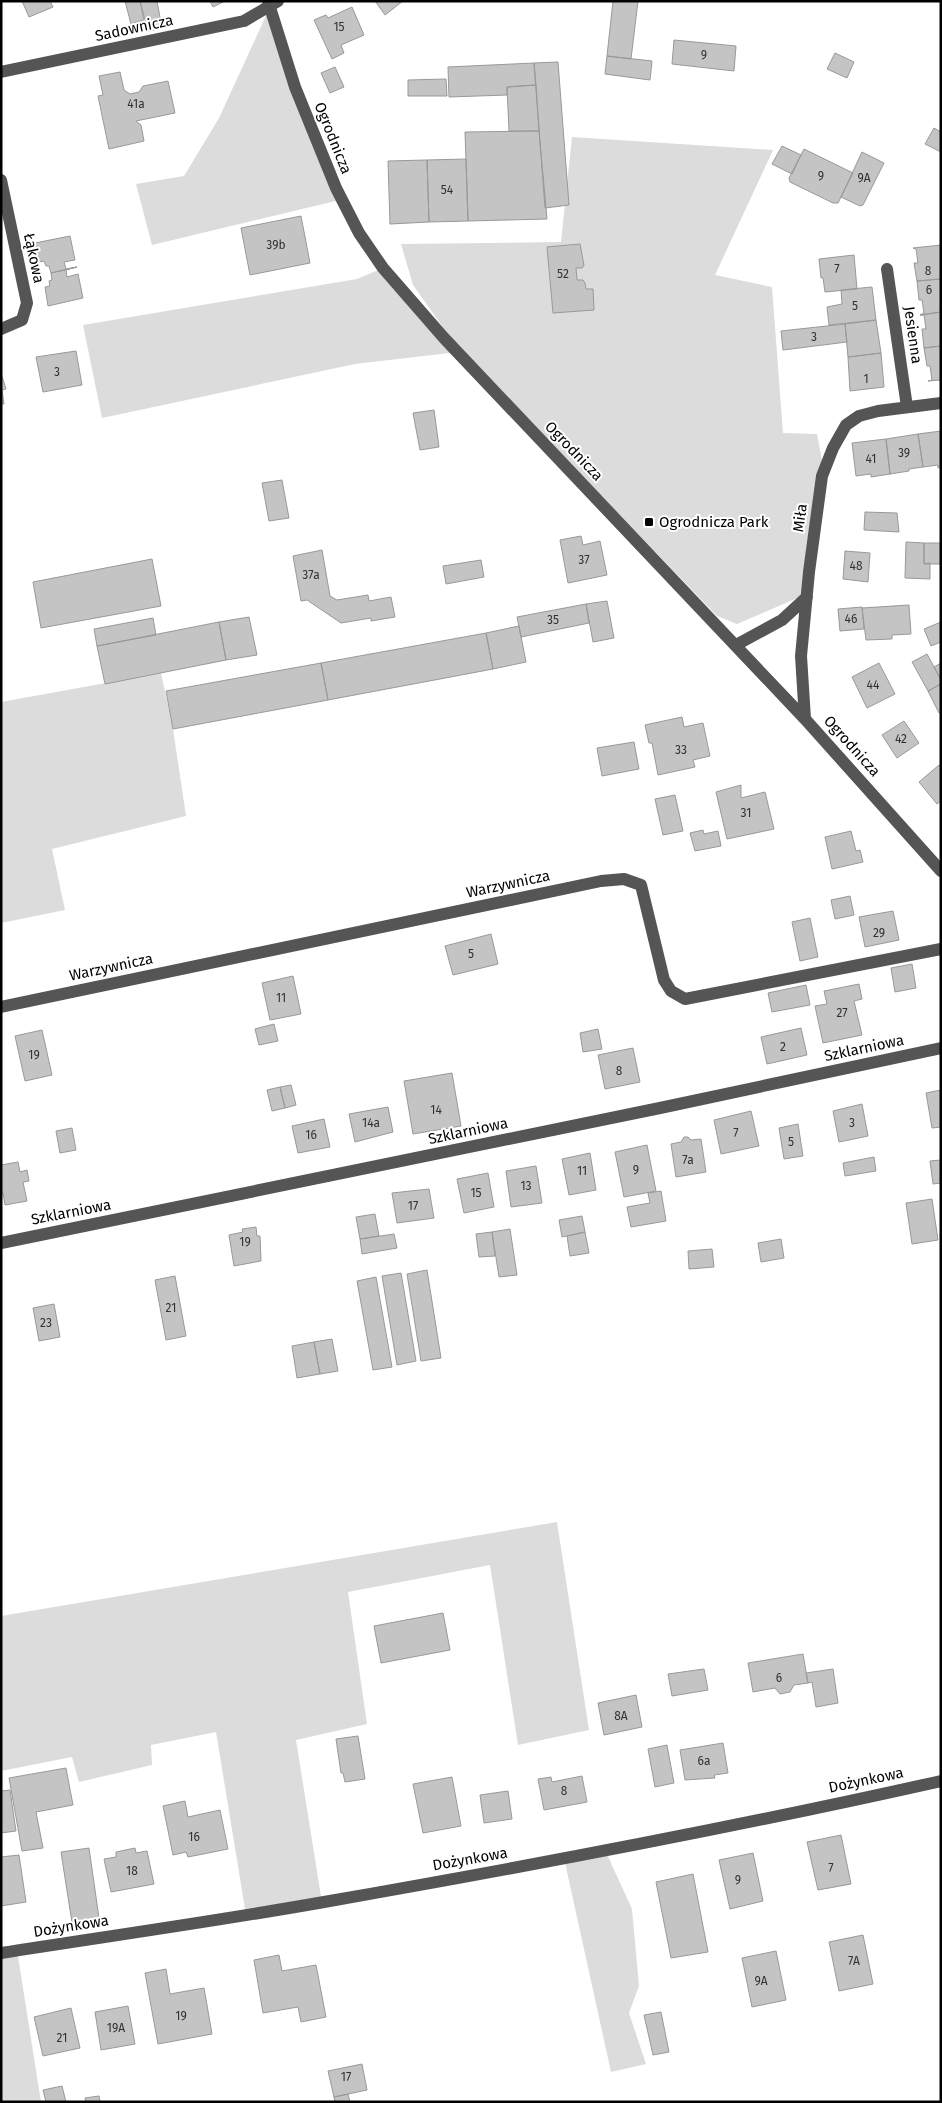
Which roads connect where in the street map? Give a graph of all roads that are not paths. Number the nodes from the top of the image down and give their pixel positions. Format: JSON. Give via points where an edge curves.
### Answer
{"nodes":[{"id":1,"x":272,"y":3,"type":"edge"},
{"id":2,"x":1,"y":72,"type":"edge"},
{"id":3,"x":1,"y":180,"type":"edge"},
{"id":4,"x":887,"y":269,"type":"dead end"},
{"id":5,"x":1,"y":329,"type":"edge"},
{"id":6,"x":941,"y":403,"type":"edge"},
{"id":7,"x":908,"y":407,"type":"junction"},
{"id":8,"x":807,"y":597,"type":"junction"},
{"id":9,"x":736,"y":645,"type":"junction"},
{"id":10,"x":805,"y":719,"type":"junction"},
{"id":11,"x":941,"y":870,"type":"edge"},
{"id":12,"x":941,"y":949,"type":"edge"},
{"id":13,"x":1,"y":1007,"type":"edge"},
{"id":14,"x":941,"y":1048,"type":"edge"},
{"id":15,"x":1,"y":1243,"type":"edge"},
{"id":16,"x":941,"y":1781,"type":"edge"},
{"id":17,"x":1,"y":1953,"type":"edge"}],
"edges":[{"from":1,"to":2,"type":"street","name":"Sadownicza","via":[[244,21]]},
{"from":1,"to":9,"type":"street","name":"Ogrodnicza","via":[[295,87],[336,188],[358,233],[382,268],[444,338]]},
{"from":3,"to":5,"type":"street","name":"Łąkowa","via":[[27,303],[22,320]]},
{"from":4,"to":7,"type":"street","name":"Jesienna"},
{"from":6,"to":7,"type":"street","name":"Miła"},
{"from":7,"to":8,"type":"street","name":"Miła","via":[[859,416],[846,425],[833,448],[822,476]]},
{"from":8,"to":9,"type":"street","via":[[782,620]]},
{"from":8,"to":10,"type":"street","name":"Miła","via":[[800,656]]},
{"from":9,"to":10,"type":"street","name":"Ogrodnicza"},
{"from":10,"to":11,"type":"street","name":"Ogrodnicza"},
{"from":12,"to":13,"type":"street","name":"Warzywnicza","via":[[685,999],[671,991],[664,980],[641,885],[624,879],[601,881]]},
{"from":14,"to":15,"type":"street","name":"Szklarniowa"},
{"from":16,"to":17,"type":"street","name":"Dożynkowa","via":[[322,1903]]}]}
